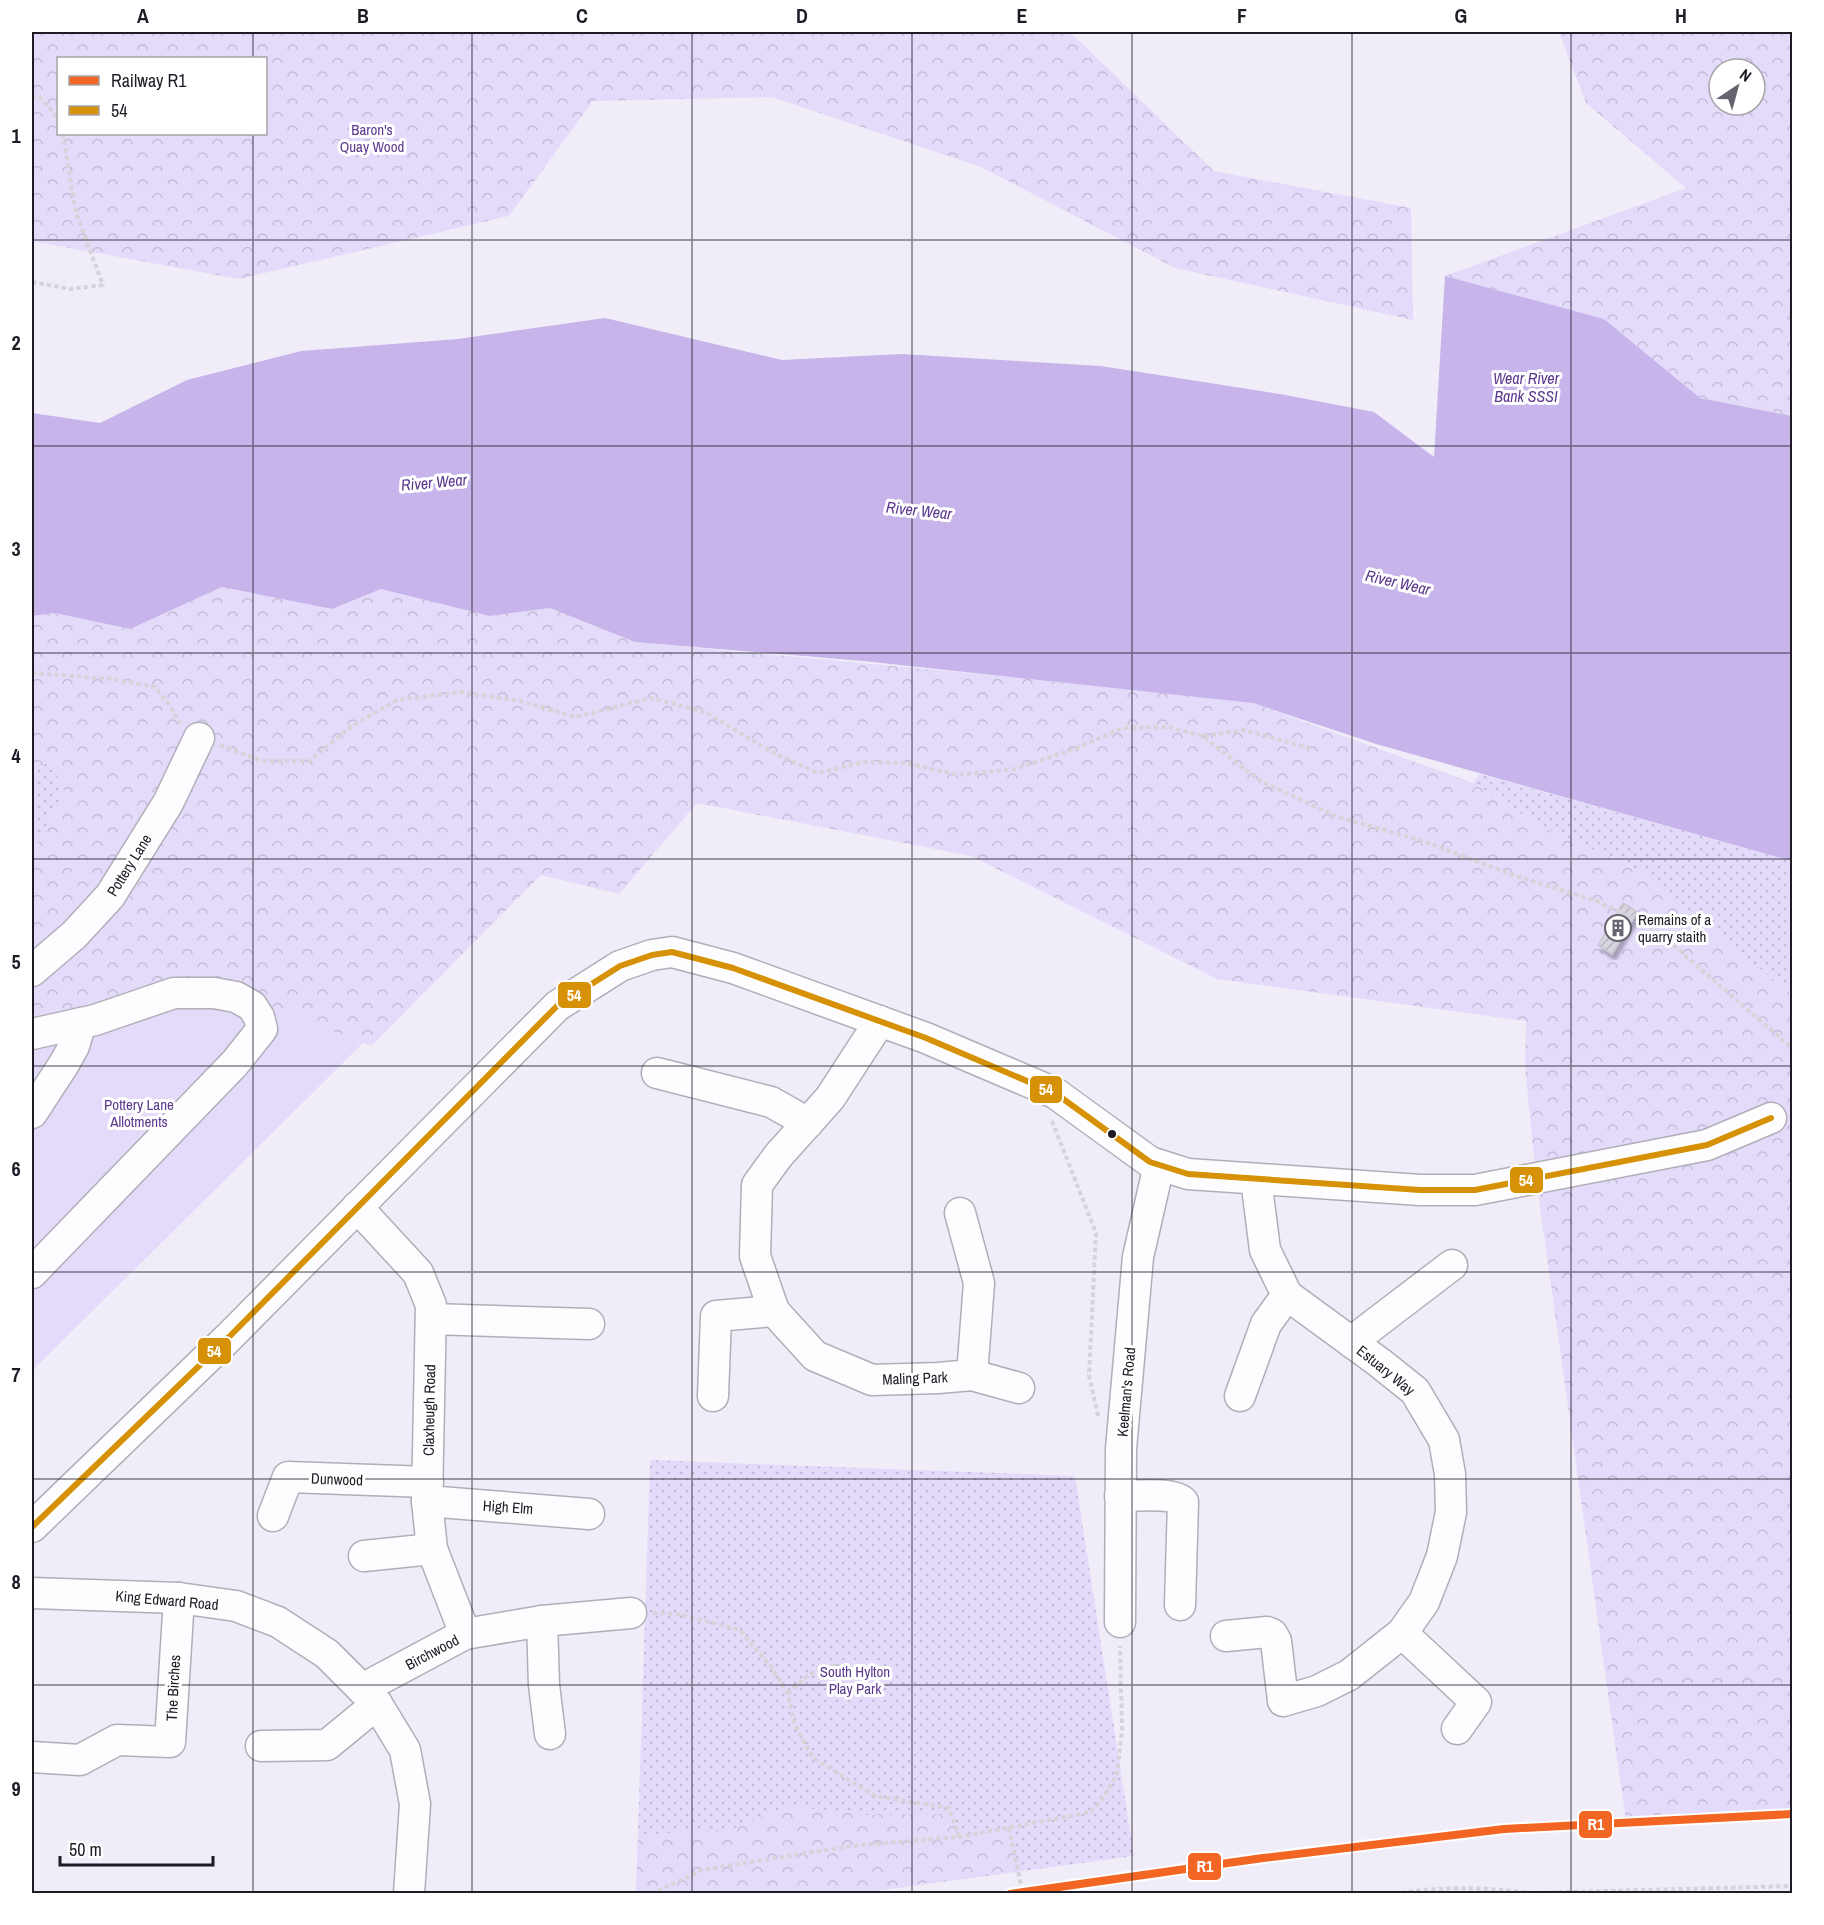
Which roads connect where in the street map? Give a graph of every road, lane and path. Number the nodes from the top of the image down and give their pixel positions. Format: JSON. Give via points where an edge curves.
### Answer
{"nodes":[{"id":1,"x":32,"y":97,"type":"edge"},
{"id":2,"x":57,"y":117,"type":"edge"},
{"id":3,"x":63,"y":135,"type":"edge"},
{"id":4,"x":32,"y":282,"type":"edge"},
{"id":5,"x":1792,"y":302,"type":"edge"},
{"id":6,"x":1792,"y":322,"type":"edge"},
{"id":7,"x":32,"y":673,"type":"edge"},
{"id":8,"x":1203,"y":736,"type":"junction"},
{"id":9,"x":199,"y":738,"type":"junction"},
{"id":10,"x":1314,"y":749,"type":"dead end"},
{"id":11,"x":32,"y":971,"type":"edge"},
{"id":12,"x":880,"y":1021,"type":"junction"},
{"id":13,"x":81,"y":1023,"type":"junction"},
{"id":14,"x":32,"y":1034,"type":"edge"},
{"id":15,"x":1792,"y":1048,"type":"edge"},
{"id":16,"x":657,"y":1073,"type":"dead end"},
{"id":17,"x":1037,"y":1085,"type":"junction"},
{"id":18,"x":32,"y":1113,"type":"edge"},
{"id":19,"x":1771,"y":1118,"type":"dead end"},
{"id":20,"x":808,"y":1123,"type":"junction"},
{"id":21,"x":1159,"y":1165,"type":"junction"},
{"id":22,"x":1256,"y":1179,"type":"junction"},
{"id":23,"x":357,"y":1207,"type":"junction"},
{"id":24,"x":960,"y":1213,"type":"dead end"},
{"id":25,"x":1452,"y":1264,"type":"dead end"},
{"id":26,"x":32,"y":1273,"type":"edge"},
{"id":27,"x":1287,"y":1295,"type":"junction"},
{"id":28,"x":774,"y":1311,"type":"junction"},
{"id":29,"x":431,"y":1319,"type":"junction"},
{"id":30,"x":589,"y":1324,"type":"dead end"},
{"id":31,"x":1351,"y":1342,"type":"junction"},
{"id":32,"x":972,"y":1375,"type":"junction"},
{"id":33,"x":1019,"y":1388,"type":"dead end"},
{"id":34,"x":713,"y":1396,"type":"dead end"},
{"id":35,"x":1240,"y":1396,"type":"dead end"},
{"id":36,"x":1121,"y":1449,"type":"junction"},
{"id":37,"x":427,"y":1492,"type":"junction"},
{"id":38,"x":1120,"y":1496,"type":"junction"},
{"id":39,"x":589,"y":1514,"type":"dead end"},
{"id":40,"x":273,"y":1516,"type":"dead end"},
{"id":41,"x":32,"y":1527,"type":"edge"},
{"id":42,"x":432,"y":1549,"type":"junction"},
{"id":43,"x":364,"y":1556,"type":"dead end"},
{"id":44,"x":32,"y":1593,"type":"edge"},
{"id":45,"x":179,"y":1598,"type":"junction"},
{"id":46,"x":1180,"y":1605,"type":"dead end"},
{"id":47,"x":631,"y":1613,"type":"joint"},
{"id":48,"x":542,"y":1621,"type":"junction"},
{"id":49,"x":1120,"y":1622,"type":"joint"},
{"id":50,"x":1402,"y":1633,"type":"junction"},
{"id":51,"x":465,"y":1634,"type":"junction"},
{"id":52,"x":1226,"y":1636,"type":"dead end"},
{"id":53,"x":863,"y":1690,"type":"dead end"},
{"id":54,"x":788,"y":1694,"type":"junction"},
{"id":55,"x":369,"y":1697,"type":"junction"},
{"id":56,"x":1457,"y":1729,"type":"dead end"},
{"id":57,"x":550,"y":1734,"type":"dead end"},
{"id":58,"x":261,"y":1746,"type":"dead end"},
{"id":59,"x":32,"y":1758,"type":"edge"},
{"id":60,"x":1009,"y":1828,"type":"junction"},
{"id":61,"x":959,"y":1837,"type":"junction"},
{"id":62,"x":1792,"y":1886,"type":"edge"},
{"id":63,"x":409,"y":1893,"type":"edge"},
{"id":64,"x":651,"y":1893,"type":"edge"},
{"id":65,"x":1023,"y":1893,"type":"edge"},
{"id":66,"x":1394,"y":1893,"type":"edge"},
{"id":67,"x":1530,"y":1893,"type":"edge"}],
"edges":[{"from":1,"to":2,"type":"path","via":[[39,96]]},
{"from":3,"to":4,"type":"path","via":[[76,213],[103,285],[71,289]]},
{"from":5,"to":6,"type":"path"},
{"from":7,"to":9,"type":"path","via":[[112,679],[155,687],[183,728]]},
{"from":8,"to":9,"type":"path","via":[[1168,727],[1122,728],[1015,769],[958,776],[906,763],[864,762],[818,773],[772,752],[705,712],[651,698],[575,717],[520,701],[461,692],[397,700],[352,726],[309,761],[262,760]]},
{"from":8,"to":10,"type":"path","via":[[1244,730]]},
{"from":8,"to":15,"type":"path","via":[[1260,781],[1338,818],[1423,841],[1597,902],[1657,931]]},
{"from":9,"to":11,"type":"street","name":"Pottery Lane","via":[[168,803],[110,896],[74,935]]},
{"from":12,"to":17,"type":"street"},
{"from":12,"to":20,"type":"street","name":"Maling Park","via":[[830,1098]]},
{"from":12,"to":23,"type":"street","via":[[733,968],[672,952],[620,966],[557,1006]]},
{"from":13,"to":14,"type":"street"},
{"from":13,"to":18,"type":"street","via":[[74,1046]]},
{"from":13,"to":26,"type":"street","via":[[174,993],[214,993],[236,997],[252,1006],[262,1029],[235,1063]]},
{"from":16,"to":20,"type":"street","via":[[771,1102]]},
{"from":17,"to":21,"type":"street","via":[[1055,1093]]},
{"from":17,"to":36,"type":"path","via":[[1096,1233],[1089,1375],[1102,1436]]},
{"from":19,"to":22,"type":"street","via":[[1707,1145],[1474,1190]]},
{"from":20,"to":28,"type":"street","name":"Maling Park","via":[[757,1185],[755,1256]]},
{"from":21,"to":22,"type":"street","via":[[1188,1174]]},
{"from":21,"to":36,"type":"street","name":"Keelman's Road","via":[[1138,1257]]},
{"from":22,"to":27,"type":"street","name":"Estuary Way","via":[[1265,1250]]},
{"from":23,"to":29,"type":"street","name":"Claxheugh Road","via":[[418,1273],[431,1305]]},
{"from":23,"to":41,"type":"street"},
{"from":24,"to":32,"type":"street","via":[[979,1284]]},
{"from":25,"to":31,"type":"street","name":"Estuary Way"},
{"from":27,"to":31,"type":"street","name":"Estuary Way"},
{"from":27,"to":35,"type":"street","via":[[1266,1324]]},
{"from":28,"to":32,"type":"street","name":"Maling Park","via":[[814,1356],[872,1380]]},
{"from":28,"to":34,"type":"street","via":[[717,1316]]},
{"from":29,"to":30,"type":"street"},
{"from":29,"to":37,"type":"street","name":"Claxheugh Road"},
{"from":31,"to":50,"type":"street","name":"Estuary Way","via":[[1415,1390],[1444,1440],[1450,1474],[1451,1512],[1442,1556],[1424,1602]]},
{"from":32,"to":33,"type":"street","name":"Maling Park"},
{"from":36,"to":38,"type":"street","name":"Keelman's Road"},
{"from":37,"to":39,"type":"street","name":"High Elm"},
{"from":37,"to":40,"type":"street","name":"Dunwood","via":[[288,1477]]},
{"from":37,"to":42,"type":"street","name":"Claxheugh Road"},
{"from":38,"to":46,"type":"street","via":[[1170,1496],[1183,1502]]},
{"from":38,"to":49,"type":"street","name":"Keelman's Road"},
{"from":42,"to":43,"type":"street"},
{"from":42,"to":51,"type":"street","name":"Claxheugh Road"},
{"from":44,"to":45,"type":"street","name":"King Edward Road"},
{"from":45,"to":55,"type":"street","name":"King Edward Road","via":[[236,1606],[278,1622],[327,1654]]},
{"from":45,"to":59,"type":"street","name":"The Birches","via":[[170,1742],[117,1740],[80,1760]]},
{"from":47,"to":48,"type":"street","name":"Birchwood"},
{"from":47,"to":54,"type":"path","via":[[678,1614],[740,1630]]},
{"from":48,"to":51,"type":"street","name":"Birchwood"},
{"from":48,"to":57,"type":"street"},
{"from":49,"to":60,"type":"path","via":[[1122,1730],[1117,1774],[1091,1812]]},
{"from":50,"to":52,"type":"street","name":"Estuary Way","via":[[1349,1675],[1317,1691],[1283,1701],[1272,1634]]},
{"from":50,"to":56,"type":"street","via":[[1476,1702]]},
{"from":51,"to":55,"type":"street","name":"Birchwood"},
{"from":53,"to":54,"type":"path","via":[[864,1678],[837,1664],[823,1666]]},
{"from":54,"to":61,"type":"path","via":[[795,1725],[813,1758],[875,1796],[949,1808]]},
{"from":55,"to":58,"type":"street","name":"Birchwood","via":[[327,1745]]},
{"from":55,"to":63,"type":"street","name":"King Edward Road","via":[[405,1750],[415,1804]]},
{"from":60,"to":61,"type":"path"},
{"from":60,"to":65,"type":"path"},
{"from":61,"to":64,"type":"path","via":[[850,1846],[702,1870]]},
{"from":62,"to":67,"type":"path"},
{"from":66,"to":67,"type":"path","via":[[1422,1889]]}]}
